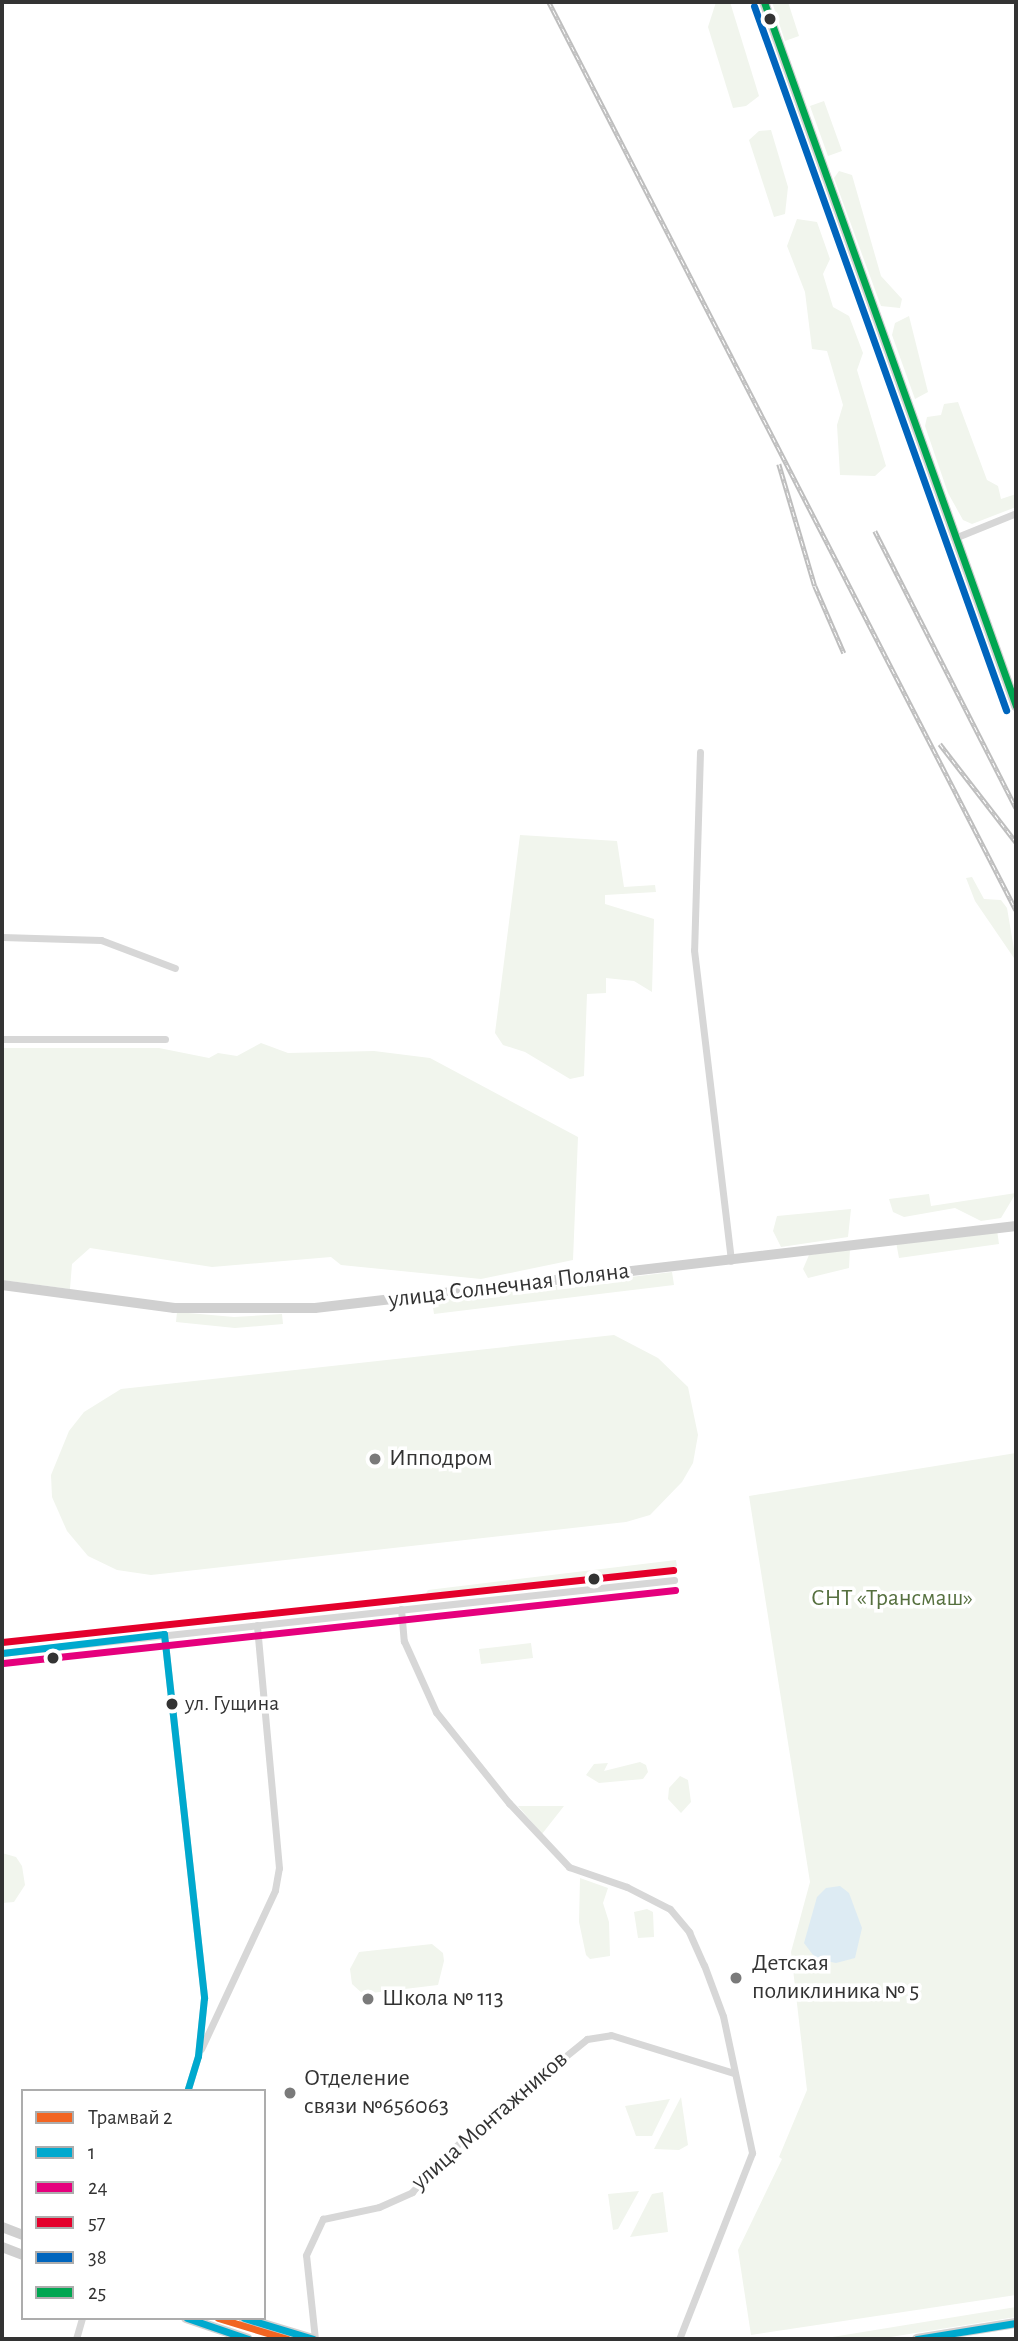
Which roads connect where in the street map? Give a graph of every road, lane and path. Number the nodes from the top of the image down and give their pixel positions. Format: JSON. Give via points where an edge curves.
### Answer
{"nodes":[{"id":1,"x":764,"y":2,"type":"edge"},
{"id":2,"x":1016,"y":513,"type":"edge"},
{"id":3,"x":957,"y":537,"type":"junction"},
{"id":4,"x":1016,"y":704,"type":"edge"},
{"id":5,"x":700,"y":752,"type":"dead end"},
{"id":6,"x":2,"y":937,"type":"edge"},
{"id":7,"x":175,"y":968,"type":"dead end"},
{"id":8,"x":2,"y":1039,"type":"edge"},
{"id":9,"x":165,"y":1039,"type":"dead end"},
{"id":10,"x":1016,"y":1226,"type":"edge"},
{"id":11,"x":731,"y":1262,"type":"junction"},
{"id":12,"x":2,"y":1285,"type":"edge"},
{"id":13,"x":674,"y":1580,"type":"dead end"},
{"id":14,"x":401,"y":1609,"type":"junction"},
{"id":15,"x":257,"y":1625,"type":"junction"},
{"id":16,"x":164,"y":1634,"type":"junction"},
{"id":17,"x":2,"y":1653,"type":"edge"},
{"id":18,"x":198,"y":2056,"type":"junction"},
{"id":19,"x":734,"y":2073,"type":"junction"},
{"id":20,"x":188,"y":2089,"type":"edge"},
{"id":21,"x":2,"y":2227,"type":"edge"},
{"id":22,"x":21,"y":2234,"type":"edge"},
{"id":23,"x":2,"y":2248,"type":"edge"},
{"id":24,"x":21,"y":2254,"type":"edge"},
{"id":25,"x":81,"y":2320,"type":"edge"},
{"id":26,"x":192,"y":2320,"type":"edge"},
{"id":27,"x":250,"y":2320,"type":"edge"},
{"id":28,"x":1016,"y":2323,"type":"edge"},
{"id":29,"x":982,"y":2334,"type":"edge"},
{"id":30,"x":76,"y":2339,"type":"edge"},
{"id":31,"x":248,"y":2339,"type":"edge"},
{"id":32,"x":314,"y":2339,"type":"edge"},
{"id":33,"x":679,"y":2339,"type":"edge"},
{"id":34,"x":917,"y":2339,"type":"edge"}],
"edges":[{"from":1,"to":3,"type":"main road"},
{"from":2,"to":3,"type":"street"},
{"from":3,"to":4,"type":"main road"},
{"from":5,"to":11,"type":"street","via":[[694,950]]},
{"from":6,"to":7,"type":"street","via":[[101,940]]},
{"from":8,"to":9,"type":"street"},
{"from":10,"to":11,"type":"main road","name":"улица Солнечная Поляна"},
{"from":11,"to":12,"type":"main road","name":"улица Солнечная Поляна","via":[[302,1308],[174,1308]]},
{"from":13,"to":14,"type":"street"},
{"from":14,"to":15,"type":"street"},
{"from":14,"to":19,"type":"street","via":[[404,1641],[436,1712],[541,1840],[569,1867],[670,1909],[689,1932],[723,2016]]},
{"from":15,"to":16,"type":"street"},
{"from":15,"to":18,"type":"street","via":[[279,1868],[275,1890]]},
{"from":16,"to":17,"type":"street"},
{"from":16,"to":18,"type":"street","via":[[204,1998]]},
{"from":18,"to":20,"type":"street"},
{"from":19,"to":32,"type":"street","name":"улица Монтажников","via":[[611,2035],[587,2039],[461,2141],[412,2192],[379,2207],[323,2219],[306,2255]]},
{"from":19,"to":33,"type":"street","via":[[750,2140],[750,2165]]},
{"from":21,"to":22,"type":"main road"},
{"from":23,"to":24,"type":"main road"},
{"from":25,"to":30,"type":"street"},
{"from":26,"to":31,"type":"main road"},
{"from":27,"to":32,"type":"main road"},
{"from":28,"to":29,"type":"main road"},
{"from":29,"to":34,"type":"main road"}]}
